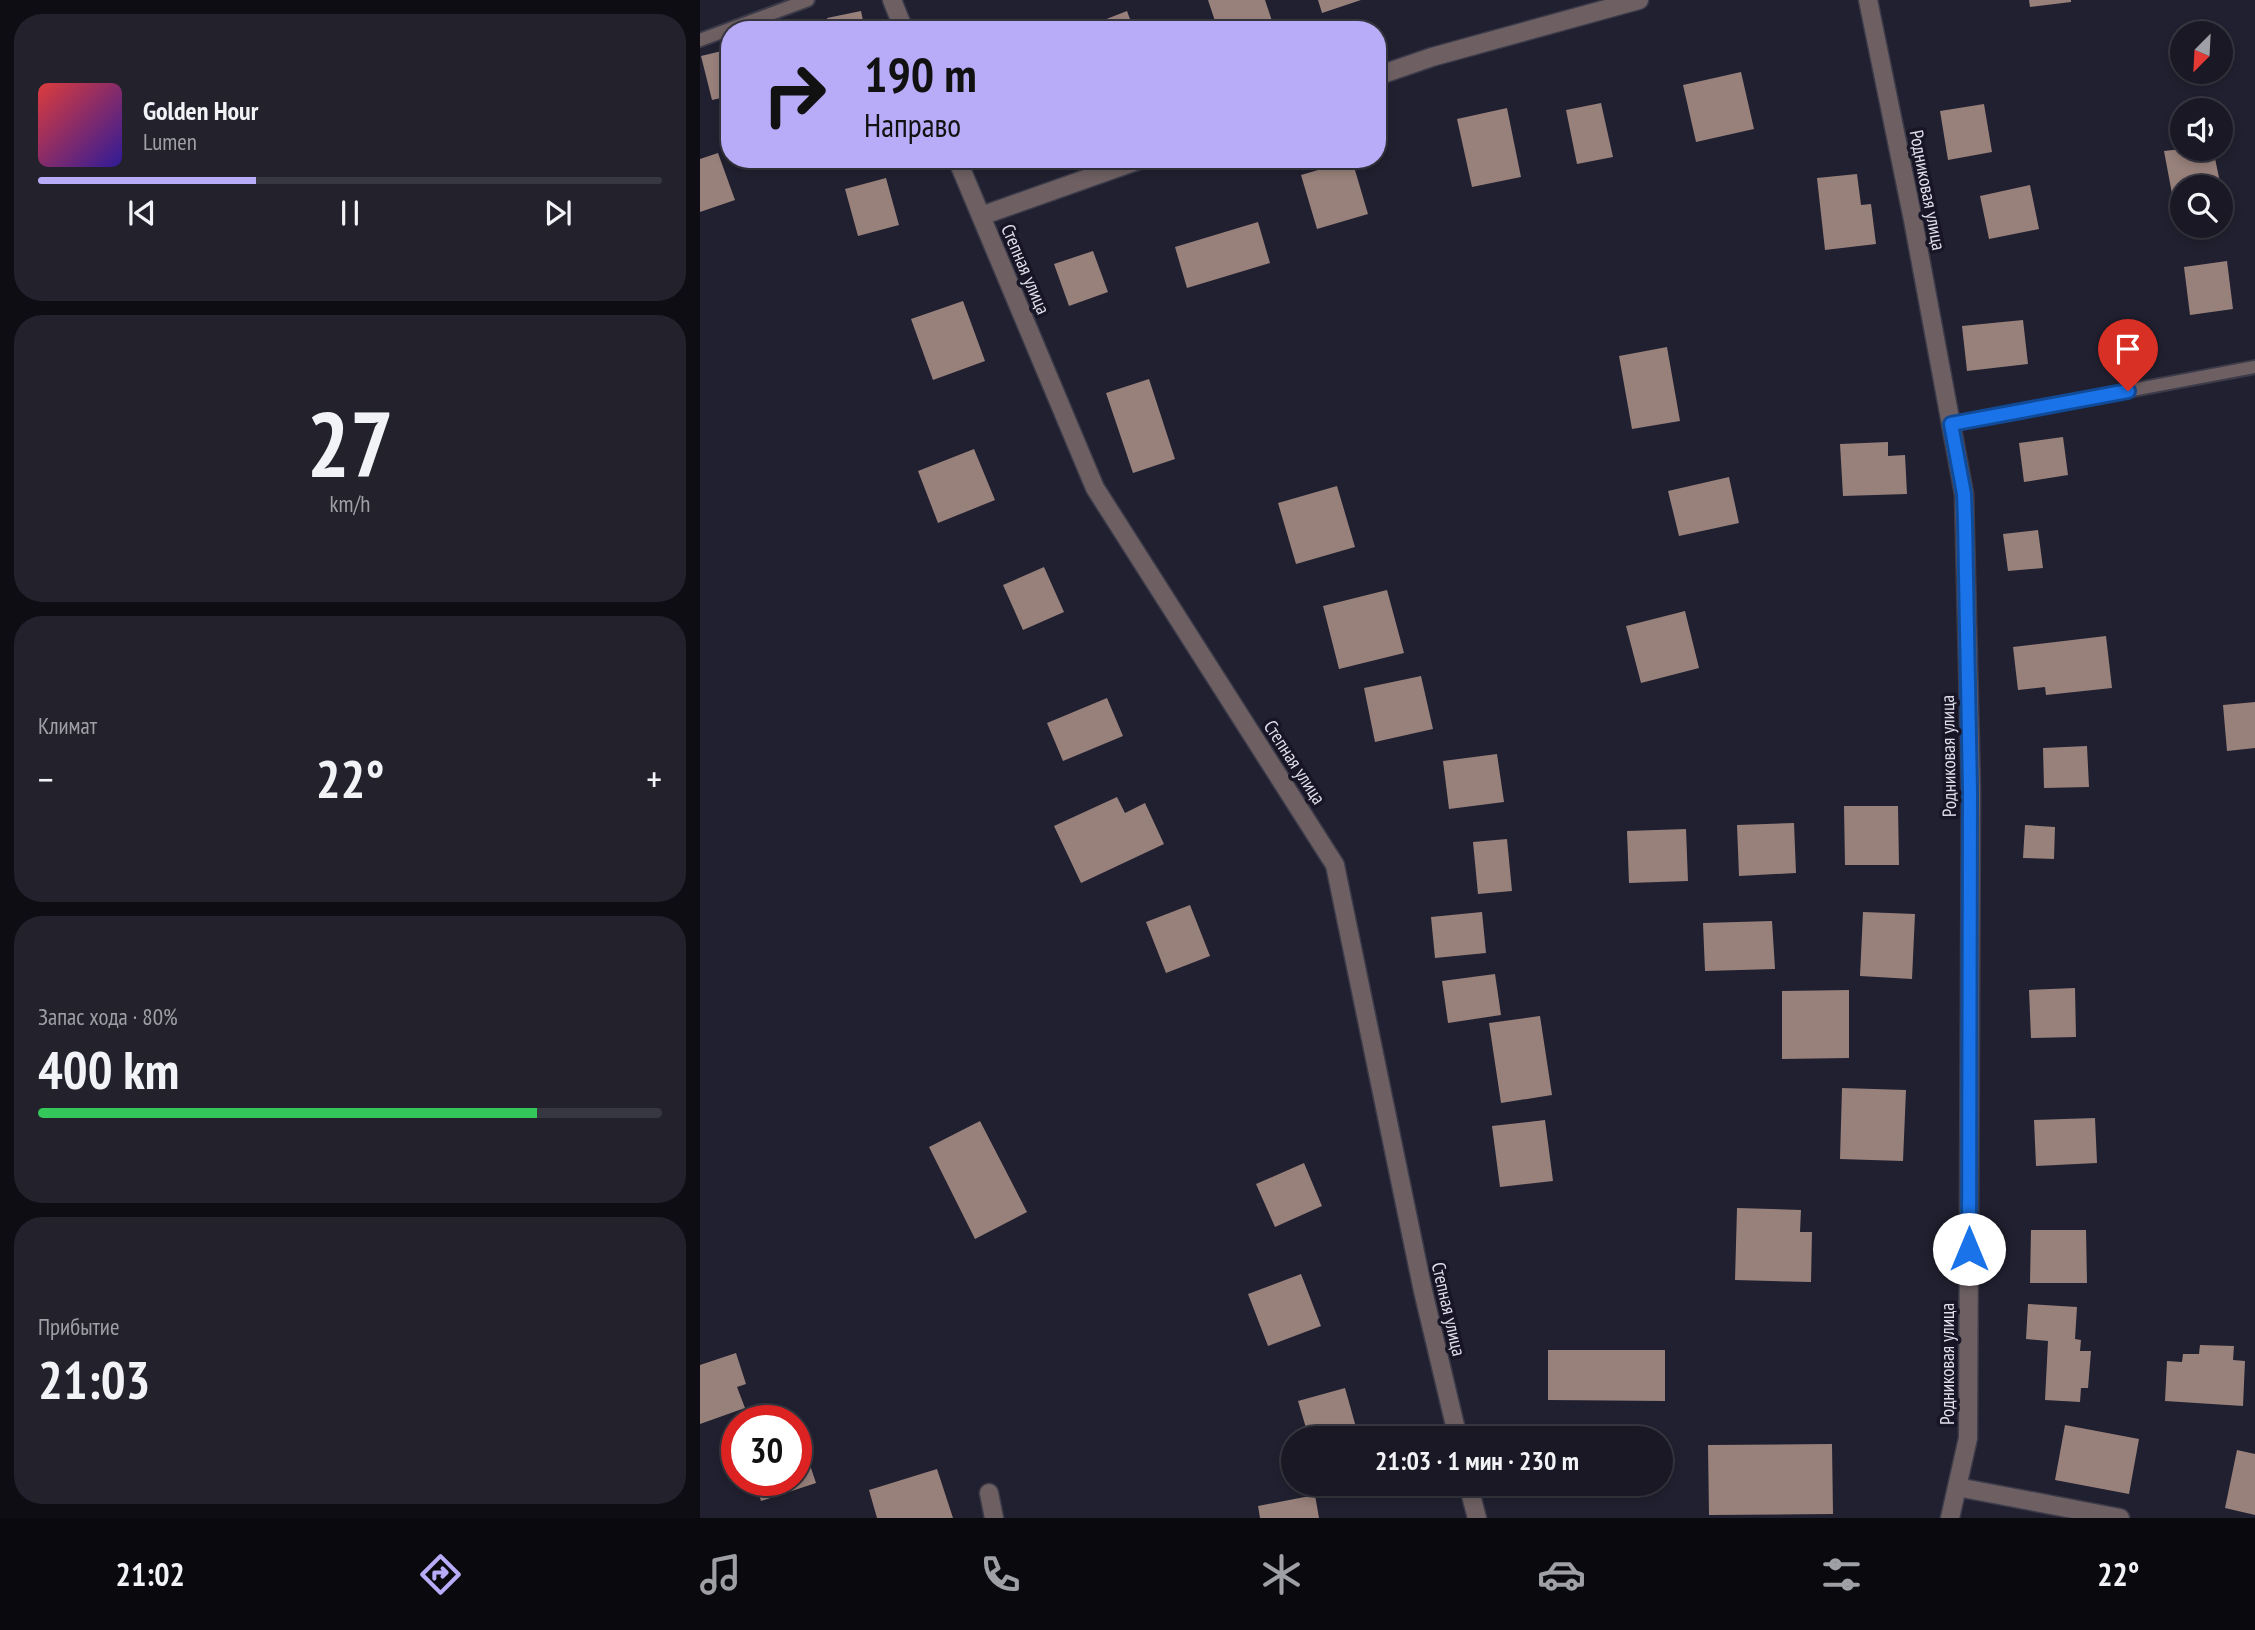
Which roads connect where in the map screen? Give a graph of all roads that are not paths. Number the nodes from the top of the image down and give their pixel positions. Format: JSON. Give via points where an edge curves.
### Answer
{"nodes":[{"id":1,"x":808,"y":0,"type":"edge"},
{"id":2,"x":892,"y":0,"type":"edge"},
{"id":3,"x":1639,"y":0,"type":"edge"},
{"id":4,"x":1868,"y":0,"type":"edge"},
{"id":5,"x":751,"y":21,"type":"edge"},
{"id":6,"x":900,"y":21,"type":"edge"},
{"id":7,"x":721,"y":32,"type":"edge"},
{"id":8,"x":700,"y":40,"type":"edge"},
{"id":9,"x":1386,"y":73,"type":"edge"},
{"id":10,"x":961,"y":168,"type":"edge"},
{"id":11,"x":1117,"y":168,"type":"edge"},
{"id":12,"x":981,"y":216,"type":"junction"},
{"id":13,"x":2255,"y":367,"type":"edge"},
{"id":14,"x":1951,"y":424,"type":"junction"},
{"id":15,"x":1455,"y":1426,"type":"edge"},
{"id":16,"x":1957,"y":1487,"type":"junction"},
{"id":17,"x":989,"y":1493,"type":"dead end"},
{"id":18,"x":1471,"y":1496,"type":"edge"},
{"id":19,"x":994,"y":1518,"type":"edge"},
{"id":20,"x":1476,"y":1518,"type":"edge"},
{"id":21,"x":1950,"y":1518,"type":"edge"},
{"id":22,"x":2120,"y":1518,"type":"edge"}],
"edges":[{"from":1,"to":5,"type":"lane"},
{"from":2,"to":6,"type":"street"},
{"from":3,"to":9,"type":"street"},
{"from":4,"to":14,"type":"street","name":"Родниковая улица"},
{"from":7,"to":8,"type":"lane"},
{"from":10,"to":12,"type":"street","name":"Степная улица"},
{"from":11,"to":12,"type":"street"},
{"from":12,"to":15,"type":"street","name":"Степная улица","via":[[1095,488],[1335,865]]},
{"from":13,"to":14,"type":"lane"},
{"from":14,"to":16,"type":"street","name":"Родниковая улица","via":[[1964,494],[1970,791],[1968,1438]]},
{"from":16,"to":21,"type":"street","name":"Родниковая улица"},
{"from":16,"to":22,"type":"street"},
{"from":17,"to":19,"type":"street"},
{"from":18,"to":20,"type":"street"}]}
